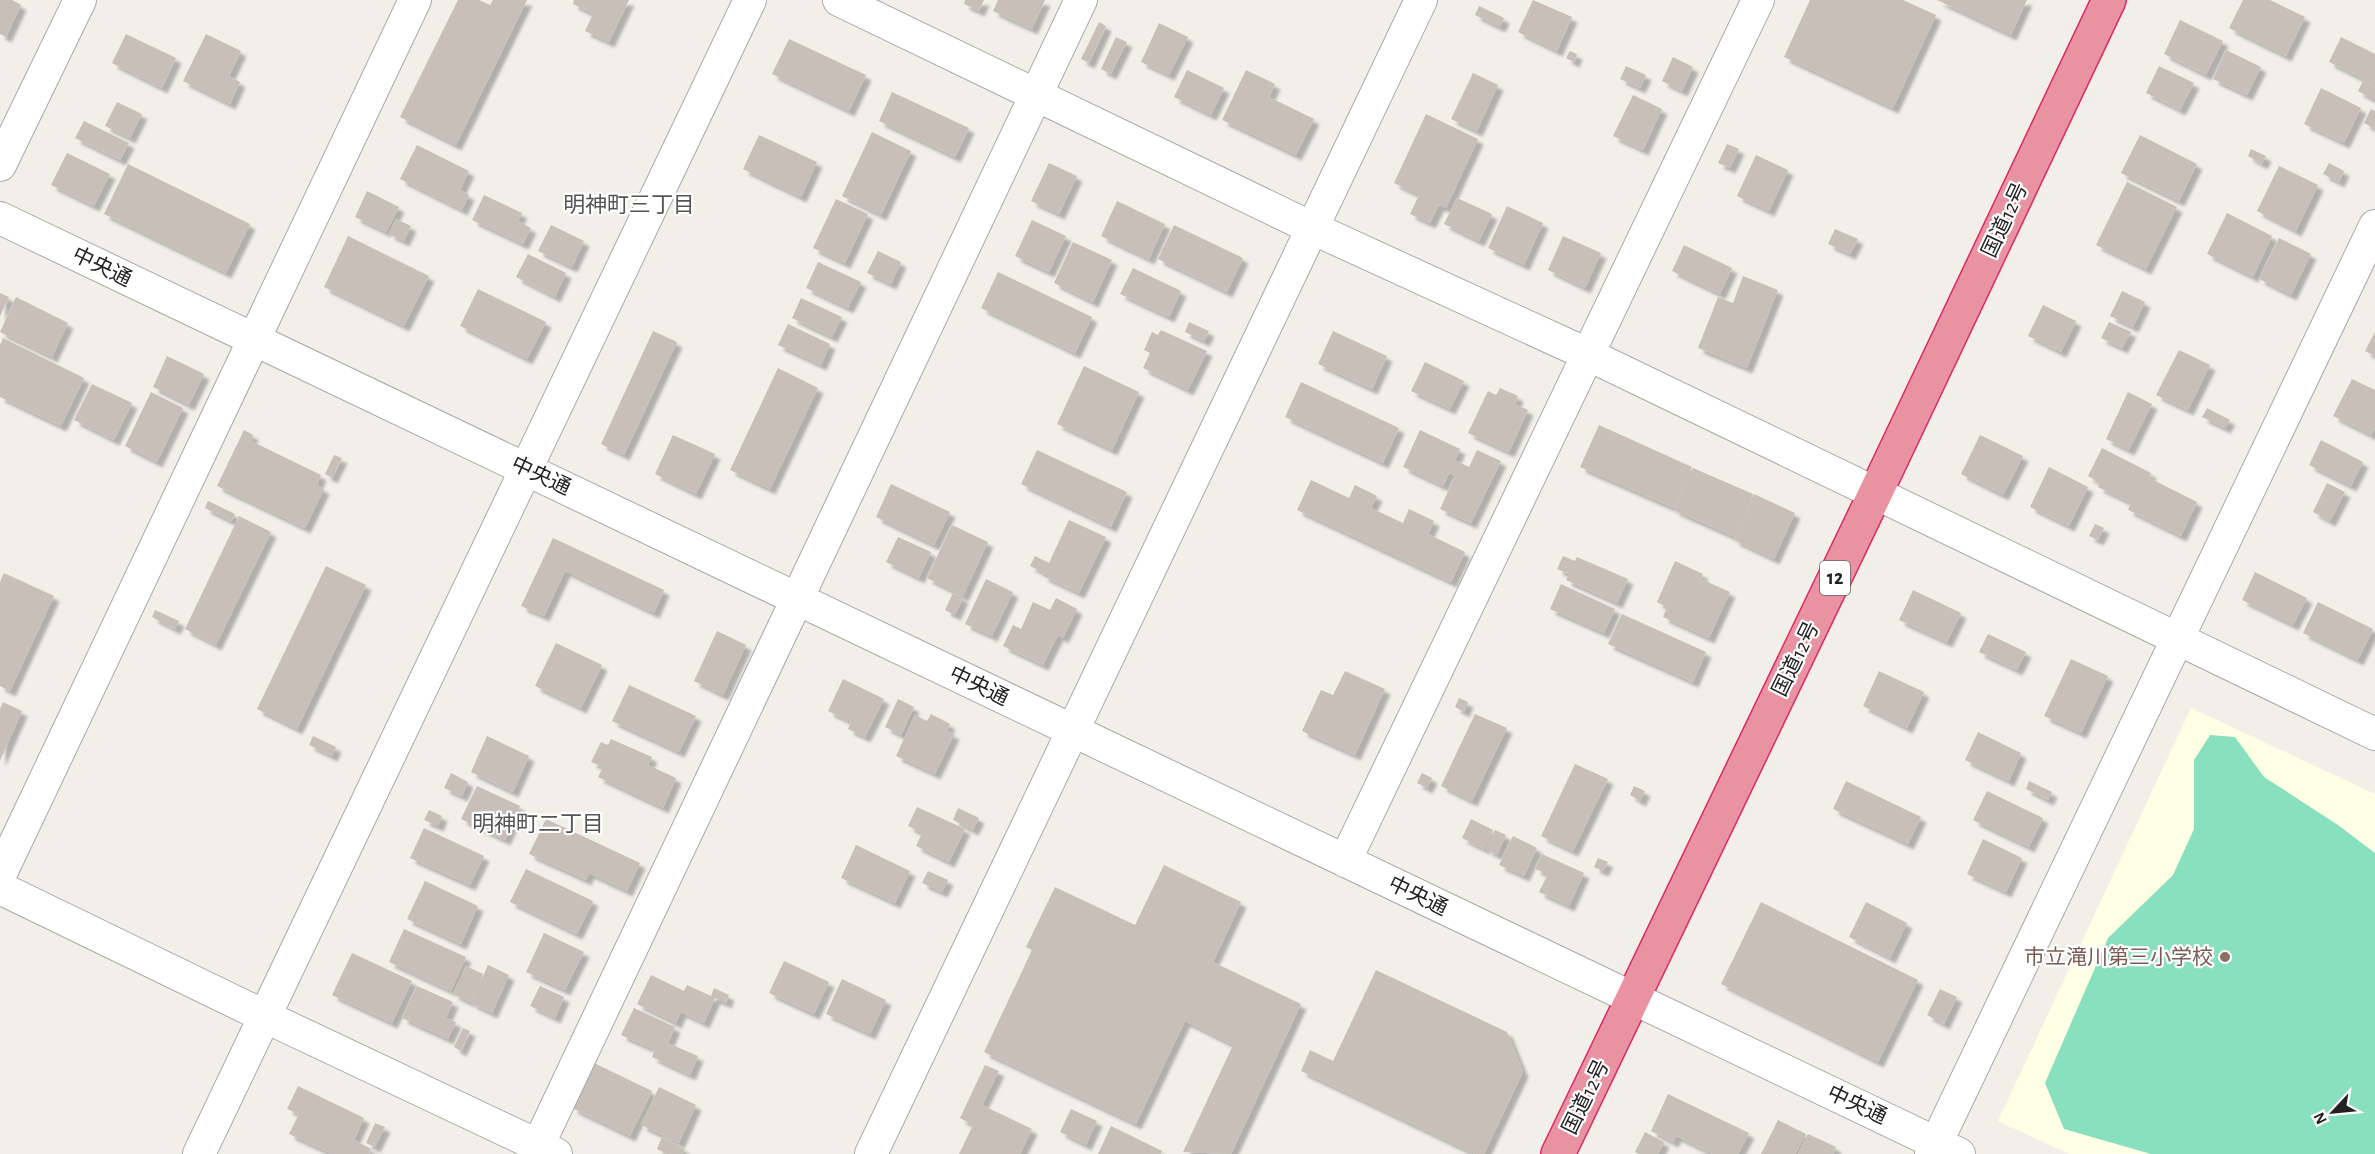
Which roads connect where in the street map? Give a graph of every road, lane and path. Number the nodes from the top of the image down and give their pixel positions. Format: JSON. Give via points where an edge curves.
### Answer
{"nodes":[{"id":1,"x":80,"y":0,"type":"edge"},
{"id":2,"x":416,"y":0,"type":"edge"},
{"id":3,"x":750,"y":0,"type":"edge"},
{"id":4,"x":839,"y":0,"type":"edge"},
{"id":5,"x":1081,"y":0,"type":"edge"},
{"id":6,"x":1421,"y":0,"type":"edge"},
{"id":7,"x":1758,"y":0,"type":"edge"},
{"id":8,"x":2109,"y":0,"type":"edge"},
{"id":9,"x":1036,"y":94,"type":"junction"},
{"id":10,"x":0,"y":165,"type":"edge"},
{"id":11,"x":0,"y":218,"type":"edge"},
{"id":12,"x":2375,"y":226,"type":"edge"},
{"id":13,"x":1312,"y":228,"type":"junction"},
{"id":14,"x":255,"y":341,"type":"junction"},
{"id":15,"x":1589,"y":356,"type":"junction"},
{"id":16,"x":526,"y":469,"type":"junction"},
{"id":17,"x":1875,"y":494,"type":"junction"},
{"id":18,"x":799,"y":599,"type":"junction"},
{"id":19,"x":2177,"y":638,"type":"junction"},
{"id":20,"x":1071,"y":730,"type":"junction"},
{"id":21,"x":2375,"y":734,"type":"edge"},
{"id":22,"x":1345,"y":861,"type":"junction"},
{"id":23,"x":0,"y":874,"type":"edge"},
{"id":24,"x":0,"y":888,"type":"edge"},
{"id":25,"x":1633,"y":999,"type":"junction"},
{"id":26,"x":264,"y":1016,"type":"junction"},
{"id":27,"x":1942,"y":1150,"type":"edge"},
{"id":28,"x":543,"y":1151,"type":"edge"},
{"id":29,"x":199,"y":1154,"type":"edge"},
{"id":30,"x":871,"y":1154,"type":"edge"},
{"id":31,"x":1558,"y":1154,"type":"edge"}],
"edges":[{"from":1,"to":10,"type":"street"},
{"from":2,"to":14,"type":"street"},
{"from":3,"to":16,"type":"street"},
{"from":4,"to":9,"type":"street"},
{"from":5,"to":9,"type":"street"},
{"from":6,"to":13,"type":"street"},
{"from":7,"to":15,"type":"street"},
{"from":8,"to":17,"type":"highway","name":"国道12号","number":"12"},
{"from":9,"to":13,"type":"street"},
{"from":9,"to":18,"type":"street"},
{"from":11,"to":14,"type":"street","name":"中央通"},
{"from":12,"to":19,"type":"street"},
{"from":13,"to":15,"type":"street"},
{"from":13,"to":20,"type":"street"},
{"from":14,"to":16,"type":"street","name":"中央通"},
{"from":14,"to":23,"type":"street"},
{"from":15,"to":17,"type":"street"},
{"from":15,"to":22,"type":"street"},
{"from":16,"to":18,"type":"street","name":"中央通"},
{"from":16,"to":26,"type":"street"},
{"from":17,"to":19,"type":"street"},
{"from":17,"to":25,"type":"highway","name":"国道12号","number":"12"},
{"from":18,"to":20,"type":"street","name":"中央通"},
{"from":18,"to":28,"type":"street"},
{"from":19,"to":21,"type":"street"},
{"from":19,"to":27,"type":"street"},
{"from":20,"to":22,"type":"street","name":"中央通"},
{"from":20,"to":30,"type":"street"},
{"from":22,"to":25,"type":"street","name":"中央通"},
{"from":24,"to":26,"type":"street"},
{"from":25,"to":27,"type":"street","name":"中央通"},
{"from":25,"to":31,"type":"highway","name":"国道12号","number":"12"},
{"from":26,"to":28,"type":"street"},
{"from":26,"to":29,"type":"street"}]}
